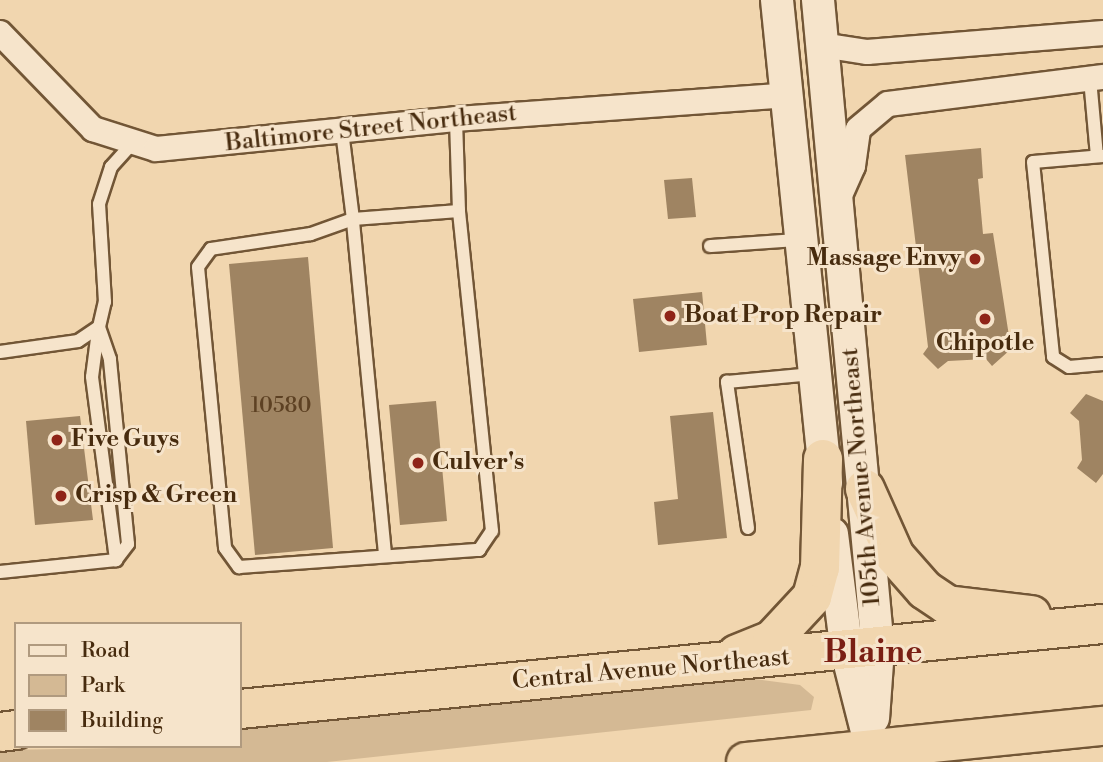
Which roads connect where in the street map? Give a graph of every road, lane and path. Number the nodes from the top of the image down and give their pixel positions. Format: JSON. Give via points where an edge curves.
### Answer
{"nodes":[{"id":1,"x":777,"y":0,"type":"edge"},
{"id":2,"x":818,"y":0,"type":"edge"},
{"id":3,"x":0,"y":33,"type":"edge"},
{"id":4,"x":1103,"y":33,"type":"edge"},
{"id":5,"x":822,"y":45,"type":"junction"},
{"id":6,"x":1096,"y":78,"type":"edge"},
{"id":7,"x":787,"y":95,"type":"junction"},
{"id":8,"x":456,"y":119,"type":"junction"},
{"id":9,"x":342,"y":131,"type":"junction"},
{"id":10,"x":131,"y":145,"type":"junction"},
{"id":11,"x":1100,"y":156,"type":"edge"},
{"id":12,"x":837,"y":202,"type":"junction"},
{"id":13,"x":459,"y":211,"type":"junction"},
{"id":14,"x":353,"y":219,"type":"junction"},
{"id":15,"x":798,"y":240,"type":"junction"},
{"id":16,"x":710,"y":247,"type":"dead end"},
{"id":17,"x":99,"y":327,"type":"junction"},
{"id":18,"x":0,"y":352,"type":"edge"},
{"id":19,"x":1103,"y":364,"type":"edge"},
{"id":20,"x":813,"y":374,"type":"junction"},
{"id":21,"x":823,"y":459,"type":"junction"},
{"id":22,"x":864,"y":489,"type":"junction"},
{"id":23,"x":748,"y":528,"type":"dead end"},
{"id":24,"x":385,"y":554,"type":"junction"},
{"id":25,"x":116,"y":560,"type":"junction"},
{"id":26,"x":0,"y":572,"type":"edge"},
{"id":27,"x":1103,"y":623,"type":"edge"},
{"id":28,"x":862,"y":650,"type":"junction"},
{"id":29,"x":710,"y":665,"type":"junction"},
{"id":30,"x":242,"y":709,"type":"edge"},
{"id":31,"x":1103,"y":726,"type":"edge"},
{"id":32,"x":875,"y":755,"type":"edge"},
{"id":33,"x":746,"y":762,"type":"edge"}],
"edges":[{"from":1,"to":7,"type":"street","name":"105th Avenue Northeast"},
{"from":2,"to":5,"type":"street","name":"105th Avenue Northeast"},
{"from":3,"to":10,"type":"street","name":"Baltimore Street Northeast","via":[[74,113],[93,129]]},
{"from":4,"to":5,"type":"street","via":[[867,52]]},
{"from":5,"to":12,"type":"street","name":"105th Avenue Northeast"},
{"from":6,"to":11,"type":"lane"},
{"from":6,"to":12,"type":"street","via":[[887,104],[859,129],[853,166]]},
{"from":7,"to":8,"type":"street","name":"Baltimore Street Northeast"},
{"from":7,"to":15,"type":"street","name":"105th Avenue Northeast"},
{"from":8,"to":9,"type":"street","name":"Baltimore Street Northeast"},
{"from":8,"to":13,"type":"lane"},
{"from":9,"to":10,"type":"street","name":"Baltimore Street Northeast","via":[[185,148]]},
{"from":9,"to":14,"type":"lane"},
{"from":10,"to":17,"type":"lane","via":[[111,167],[99,204],[105,302]]},
{"from":11,"to":19,"type":"lane","via":[[1033,162],[1053,357],[1069,367]]},
{"from":12,"to":22,"type":"street","name":"105th Avenue Northeast"},
{"from":13,"to":14,"type":"lane"},
{"from":13,"to":24,"type":"lane","via":[[492,531],[479,550]]},
{"from":14,"to":24,"type":"lane"},
{"from":14,"to":24,"type":"lane","via":[[311,234],[211,249],[198,267],[225,548],[239,567]]},
{"from":15,"to":16,"type":"lane"},
{"from":15,"to":20,"type":"street","name":"105th Avenue Northeast"},
{"from":17,"to":18,"type":"lane","via":[[78,341]]},
{"from":17,"to":25,"type":"lane","via":[[92,377]]},
{"from":17,"to":25,"type":"lane","via":[[110,359],[128,544]]},
{"from":20,"to":21,"type":"street","name":"105th Avenue Northeast"},
{"from":20,"to":23,"type":"lane","via":[[727,382]]},
{"from":21,"to":28,"type":"street","name":"105th Avenue Northeast"},
{"from":21,"to":29,"type":"highway","via":[[820,568],[812,597],[772,640]]},
{"from":22,"to":27,"type":"highway","via":[[895,555],[925,590],[947,605]]},
{"from":22,"to":28,"type":"street","name":"105th Avenue Northeast"},
{"from":25,"to":26,"type":"lane"},
{"from":27,"to":28,"type":"highway","name":"Central Avenue Northeast"},
{"from":28,"to":29,"type":"highway","name":"Central Avenue Northeast"},
{"from":28,"to":32,"type":"street","name":"105th Avenue Northeast"},
{"from":29,"to":30,"type":"highway","name":"Central Avenue Northeast"},
{"from":31,"to":32,"type":"highway"},
{"from":32,"to":33,"type":"highway"}]}
